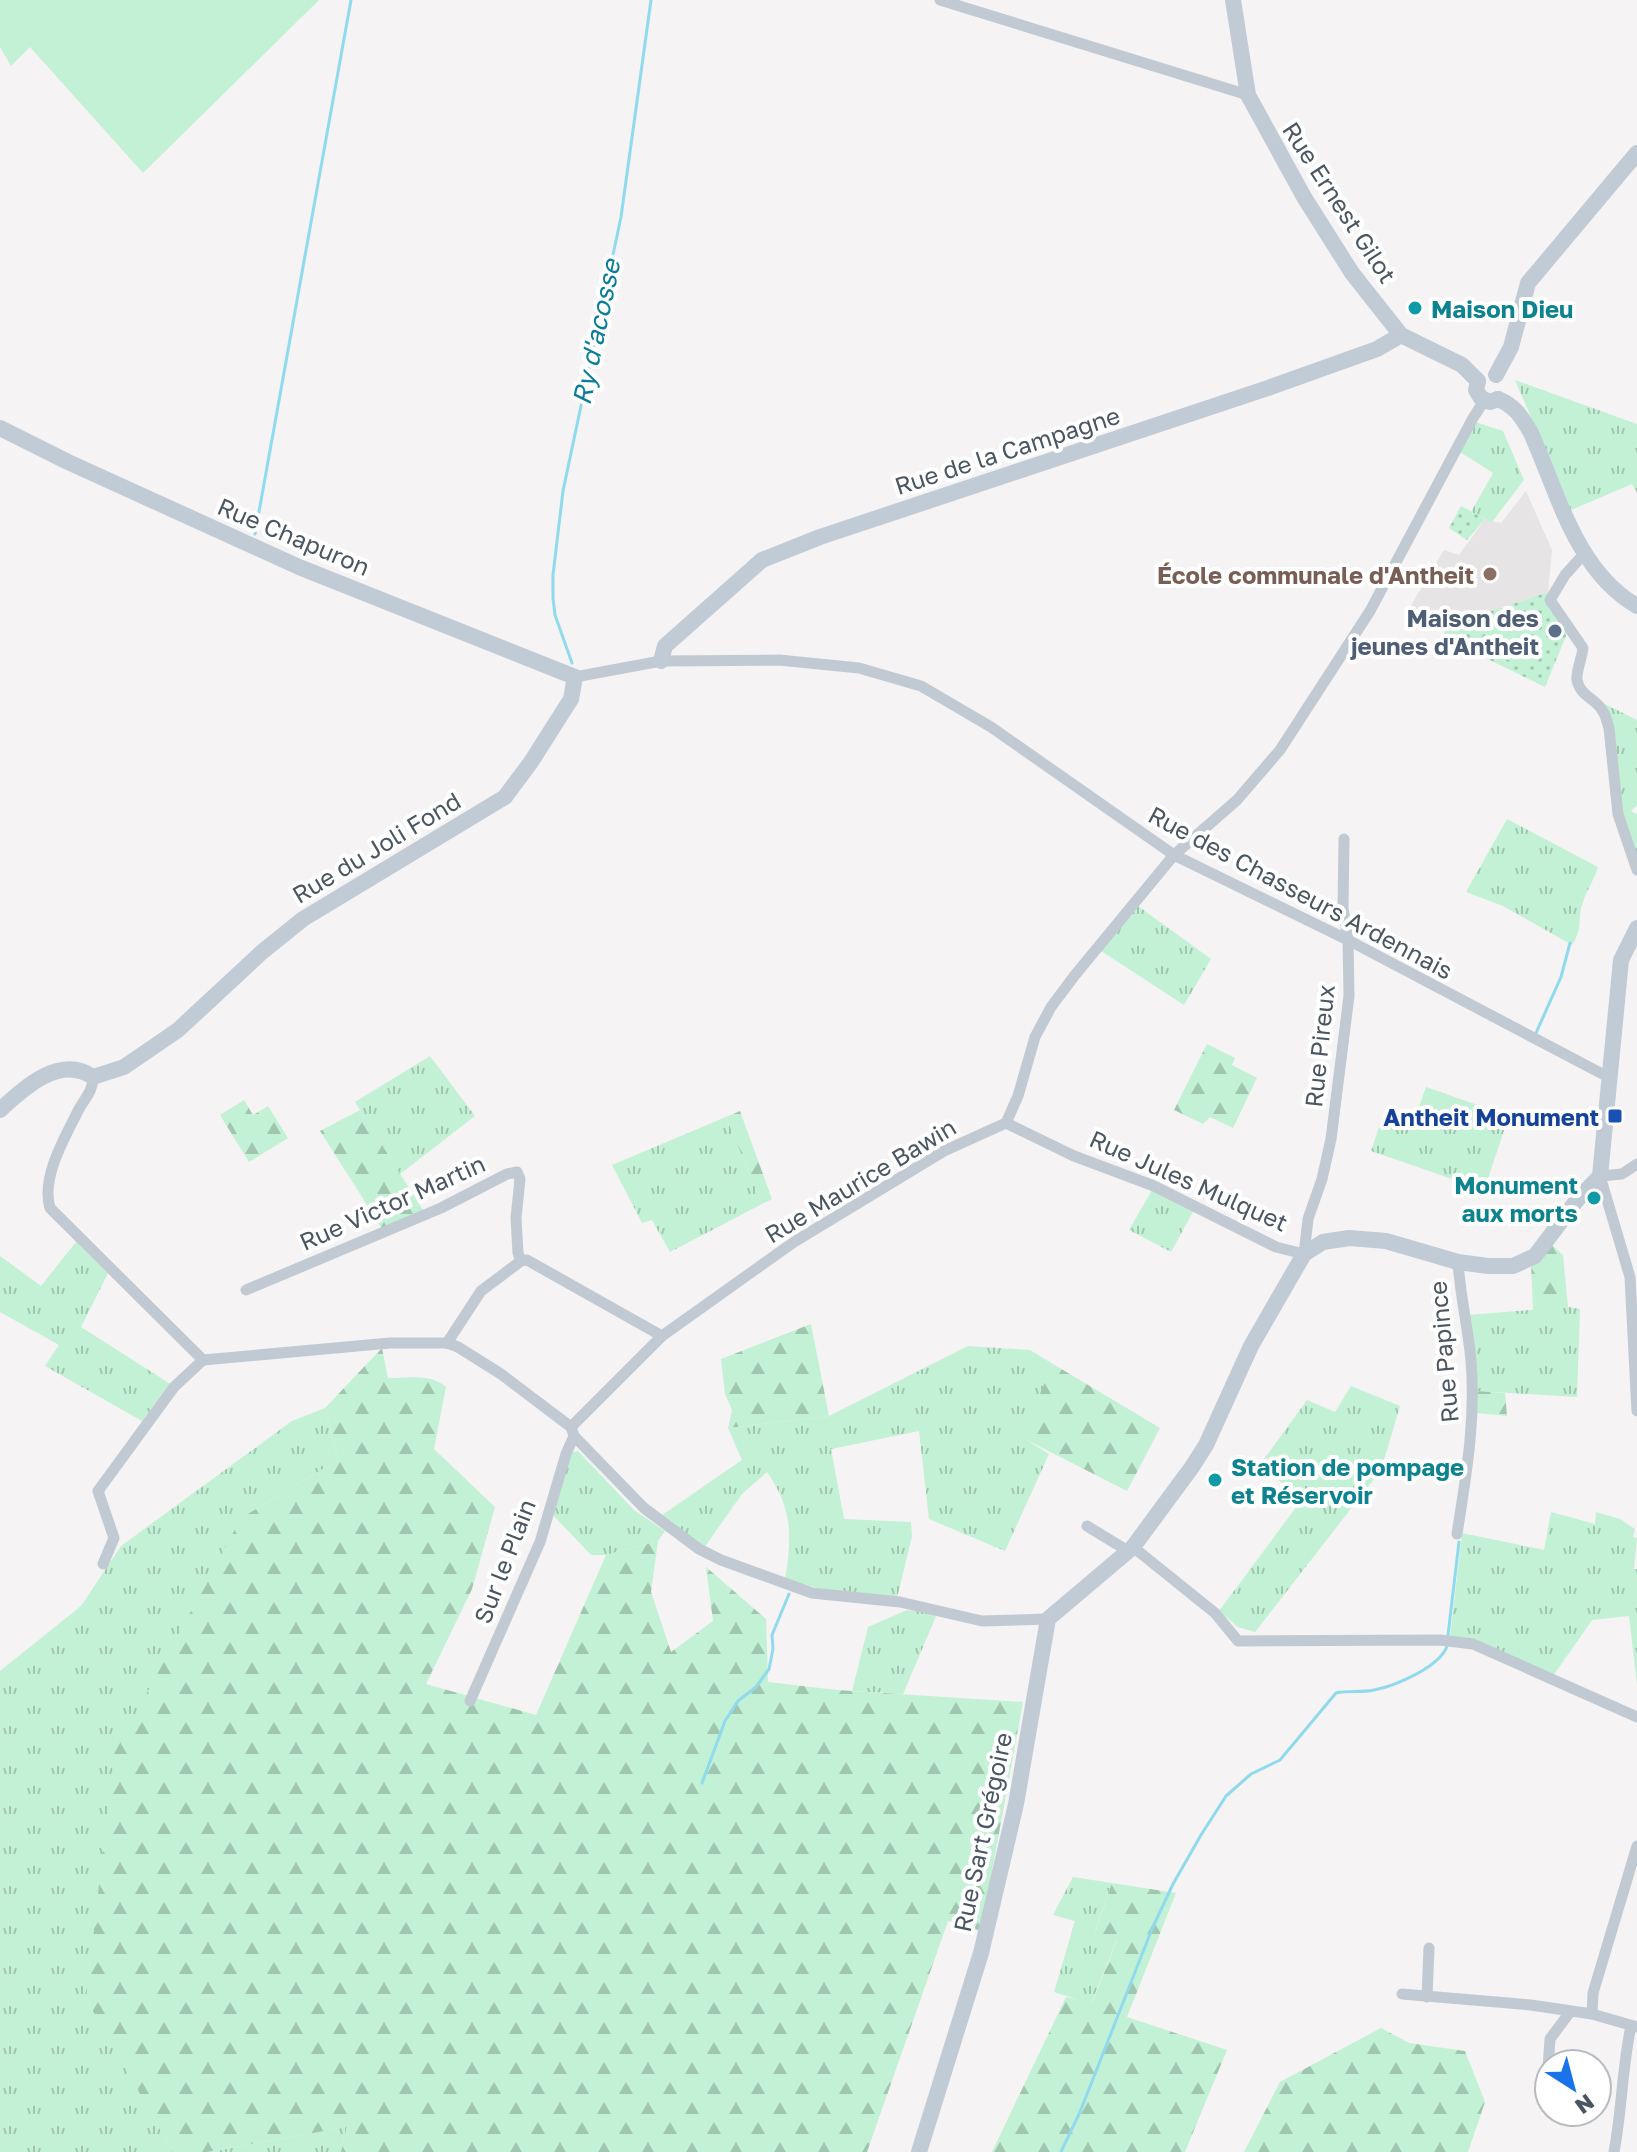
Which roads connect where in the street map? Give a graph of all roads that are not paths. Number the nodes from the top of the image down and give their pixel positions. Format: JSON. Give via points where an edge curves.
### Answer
{"nodes":[{"id":1,"x":940,"y":0,"type":"edge"},
{"id":2,"x":1233,"y":0,"type":"edge"},
{"id":3,"x":1240,"y":92,"type":"junction"},
{"id":4,"x":1637,"y":153,"type":"edge"},
{"id":5,"x":1401,"y":335,"type":"junction"},
{"id":6,"x":1496,"y":375,"type":"junction"},
{"id":7,"x":1478,"y":381,"type":"junction"},
{"id":8,"x":1491,"y":400,"type":"junction"},
{"id":9,"x":0,"y":428,"type":"edge"},
{"id":10,"x":1584,"y":554,"type":"junction"},
{"id":11,"x":1637,"y":606,"type":"edge"},
{"id":12,"x":661,"y":661,"type":"junction"},
{"id":13,"x":575,"y":677,"type":"junction"},
{"id":14,"x":1344,"y":839,"type":"dead end"},
{"id":15,"x":1174,"y":855,"type":"junction"},
{"id":16,"x":1637,"y":870,"type":"edge"},
{"id":17,"x":1637,"y":928,"type":"edge"},
{"id":18,"x":1348,"y":940,"type":"junction"},
{"id":19,"x":93,"y":1077,"type":"junction"},
{"id":20,"x":1610,"y":1078,"type":"junction"},
{"id":21,"x":0,"y":1110,"type":"edge"},
{"id":22,"x":1006,"y":1123,"type":"junction"},
{"id":23,"x":1637,"y":1164,"type":"edge"},
{"id":24,"x":1600,"y":1176,"type":"junction"},
{"id":25,"x":1304,"y":1254,"type":"junction"},
{"id":26,"x":521,"y":1261,"type":"junction"},
{"id":27,"x":1458,"y":1262,"type":"junction"},
{"id":28,"x":246,"y":1290,"type":"dead end"},
{"id":29,"x":662,"y":1336,"type":"junction"},
{"id":30,"x":447,"y":1343,"type":"junction"},
{"id":31,"x":203,"y":1360,"type":"junction"},
{"id":32,"x":1637,"y":1411,"type":"edge"},
{"id":33,"x":573,"y":1432,"type":"junction"},
{"id":34,"x":1087,"y":1526,"type":"dead end"},
{"id":35,"x":1457,"y":1534,"type":"dead end"},
{"id":36,"x":1130,"y":1549,"type":"junction"},
{"id":37,"x":103,"y":1564,"type":"dead end"},
{"id":38,"x":1048,"y":1619,"type":"junction"},
{"id":39,"x":470,"y":1701,"type":"dead end"},
{"id":40,"x":1637,"y":1717,"type":"edge"},
{"id":41,"x":1637,"y":1846,"type":"edge"},
{"id":42,"x":1429,"y":1948,"type":"dead end"},
{"id":43,"x":1402,"y":1994,"type":"dead end"},
{"id":44,"x":1427,"y":1997,"type":"junction"},
{"id":45,"x":1570,"y":2012,"type":"junction"},
{"id":46,"x":1592,"y":2014,"type":"junction"},
{"id":47,"x":1634,"y":2026,"type":"edge"},
{"id":48,"x":1549,"y":2048,"type":"edge"},
{"id":49,"x":919,"y":2152,"type":"edge"},
{"id":50,"x":1614,"y":2152,"type":"edge"}],
"edges":[{"from":1,"to":3,"type":"street"},
{"from":2,"to":3,"type":"street","name":"Rue Ernest Gilot"},
{"from":3,"to":5,"type":"street","name":"Rue Ernest Gilot","via":[[1352,273]]},
{"from":4,"to":6,"type":"street","via":[[1528,283],[1511,347]]},
{"from":5,"to":7,"type":"street","name":"Rue Ernest Gilot","via":[[1462,365]]},
{"from":5,"to":12,"type":"street","name":"Rue de la Campagne","via":[[1377,349],[1268,388],[762,560],[665,646]]},
{"from":6,"to":7,"type":"street"},
{"from":6,"to":8,"type":"street","via":[[1504,387]]},
{"from":7,"to":8,"type":"street","via":[[1478,395]]},
{"from":8,"to":10,"type":"street","via":[[1510,404],[1520,414]]},
{"from":8,"to":15,"type":"street","via":[[1473,418],[1370,611],[1280,750],[1237,800]]},
{"from":9,"to":13,"type":"street","name":"Rue Chapuron","via":[[299,567]]},
{"from":10,"to":11,"type":"street","via":[[1607,585]]},
{"from":10,"to":16,"type":"street","via":[[1550,600],[1583,648],[1580,688],[1606,716],[1616,803]]},
{"from":12,"to":13,"type":"street"},
{"from":12,"to":15,"type":"street","name":"Rue des Chasseurs Ardennais","via":[[839,664],[921,686],[991,727]]},
{"from":13,"to":19,"type":"street","name":"Rue du Joli Fond","via":[[571,699],[505,797],[313,912],[178,1030],[124,1067]]},
{"from":14,"to":18,"type":"street","name":"Rue Pireux"},
{"from":15,"to":18,"type":"street","name":"Rue des Chasseurs Ardennais"},
{"from":15,"to":22,"type":"street","via":[[1051,1007],[1035,1037]]},
{"from":17,"to":20,"type":"street","via":[[1621,960]]},
{"from":18,"to":20,"type":"street","name":"Rue des Chasseurs Ardennais"},
{"from":18,"to":25,"type":"street","name":"Rue Pireux","via":[[1342,1066]]},
{"from":19,"to":21,"type":"street","via":[[73,1069],[49,1073]]},
{"from":19,"to":31,"type":"street","via":[[93,1089],[49,1180],[50,1208]]},
{"from":20,"to":24,"type":"street"},
{"from":22,"to":25,"type":"street","name":"Rue Jules Mulquet","via":[[1154,1186],[1276,1247]]},
{"from":22,"to":29,"type":"street","name":"Rue Maurice Bawin","via":[[881,1187]]},
{"from":23,"to":24,"type":"street","via":[[1622,1174]]},
{"from":24,"to":27,"type":"street","name":"Rue Jules Mulquet","via":[[1535,1256],[1513,1266]]},
{"from":24,"to":32,"type":"street","via":[[1630,1277]]},
{"from":25,"to":27,"type":"street","name":"Rue Jules Mulquet","via":[[1323,1242],[1349,1238],[1386,1241]]},
{"from":25,"to":36,"type":"street","via":[[1251,1346],[1206,1445]]},
{"from":26,"to":28,"type":"street","name":"Rue Victor Martin","via":[[516,1239],[517,1172]]},
{"from":26,"to":29,"type":"street","via":[[540,1266]]},
{"from":26,"to":30,"type":"street","via":[[481,1291]]},
{"from":27,"to":35,"type":"street","name":"Rue Papince","via":[[1473,1398]]},
{"from":29,"to":33,"type":"street","name":"Rue Maurice Bawin"},
{"from":30,"to":31,"type":"street"},
{"from":30,"to":33,"type":"street","via":[[501,1374]]},
{"from":31,"to":37,"type":"street","via":[[174,1387],[98,1491],[114,1538]]},
{"from":33,"to":38,"type":"street","via":[[644,1508],[721,1560],[820,1595],[900,1602],[982,1621]]},
{"from":33,"to":39,"type":"street","name":"Sur le Plain","via":[[540,1542]]},
{"from":34,"to":36,"type":"street"},
{"from":36,"to":38,"type":"street"},
{"from":36,"to":40,"type":"street","via":[[1215,1613],[1238,1641],[1473,1644]]},
{"from":38,"to":49,"type":"street","name":"Rue Sart Grégoire","via":[[1016,1804],[981,1953]]},
{"from":41,"to":46,"type":"street","via":[[1593,1993]]},
{"from":42,"to":44,"type":"street"},
{"from":43,"to":44,"type":"street"},
{"from":44,"to":45,"type":"street"},
{"from":45,"to":46,"type":"street"},
{"from":45,"to":48,"type":"street"},
{"from":46,"to":47,"type":"street"},
{"from":47,"to":50,"type":"street","via":[[1624,2061]]}]}
